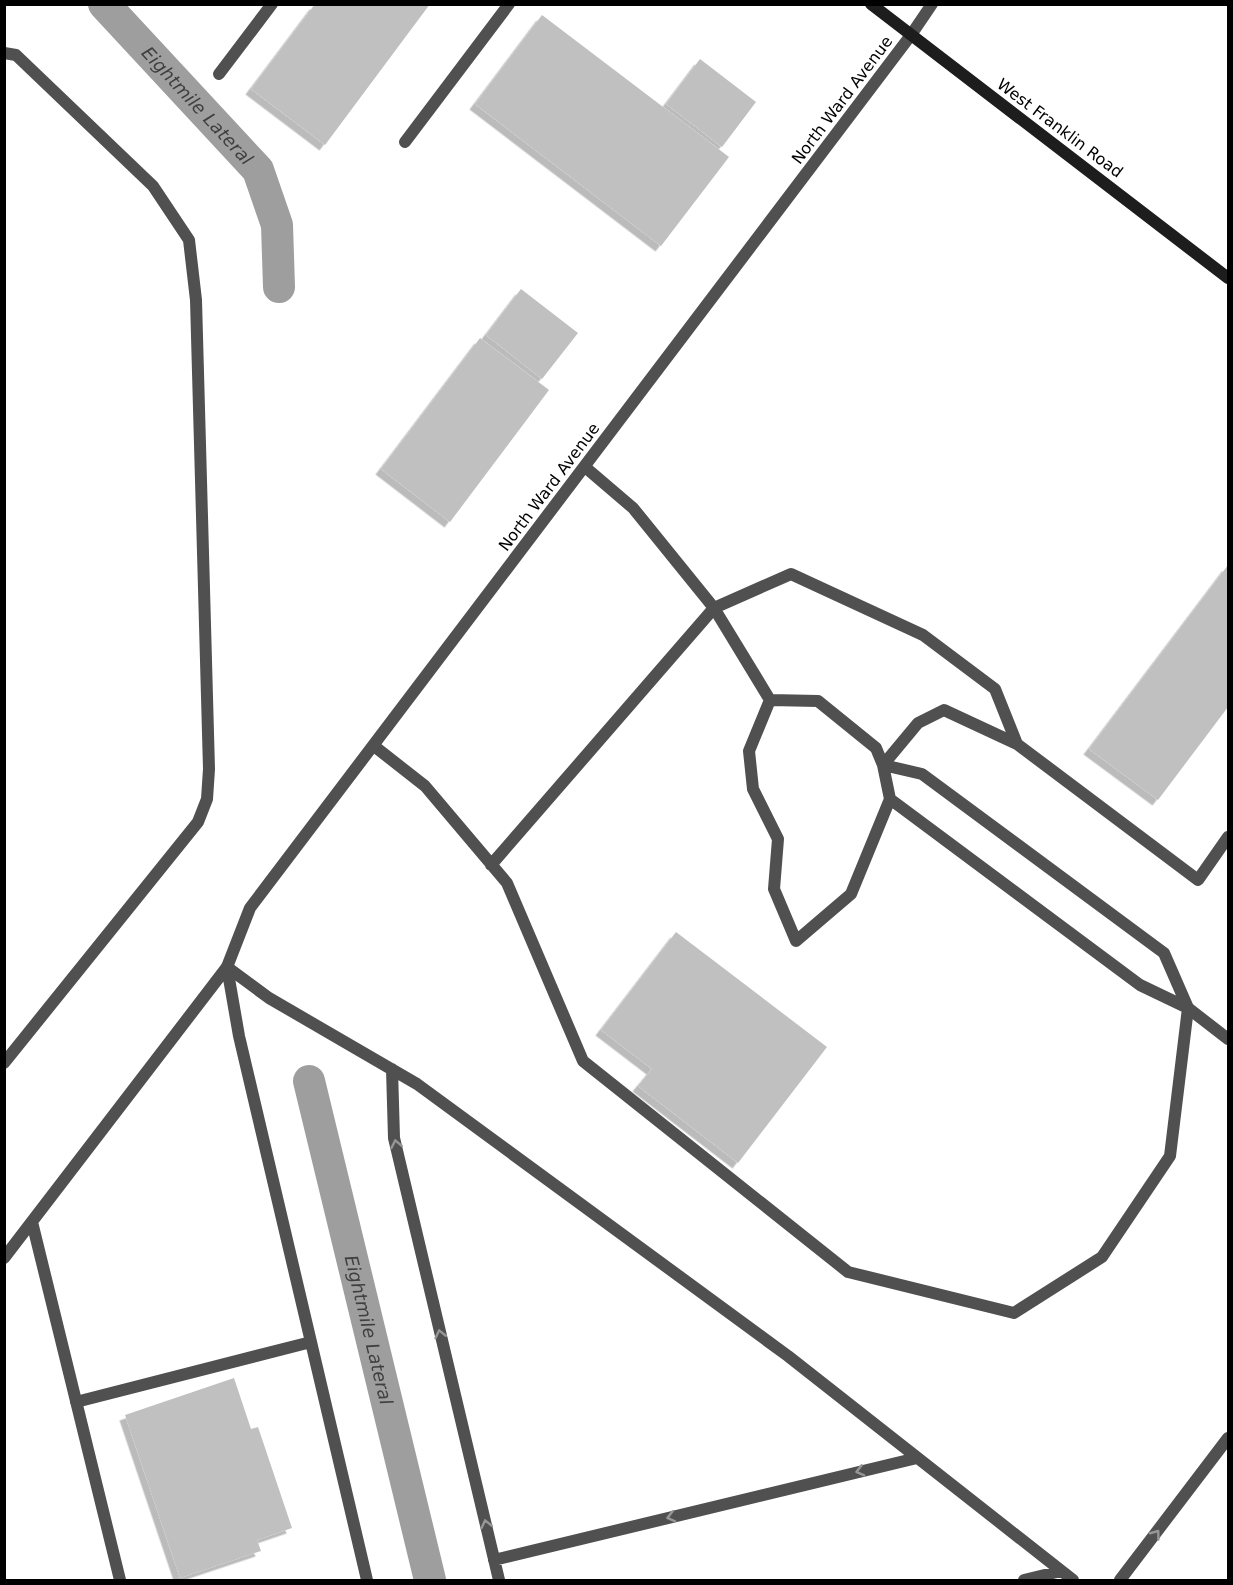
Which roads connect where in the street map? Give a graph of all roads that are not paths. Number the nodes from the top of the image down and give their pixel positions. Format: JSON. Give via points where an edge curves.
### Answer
{"nodes":[{"id":1,"x":272,"y":4,"type":"edge"},
{"id":2,"x":509,"y":4,"type":"edge"},
{"id":3,"x":871,"y":4,"type":"edge"},
{"id":4,"x":932,"y":4,"type":"edge"},
{"id":5,"x":911,"y":35,"type":"junction"},
{"id":6,"x":4,"y":53,"type":"edge"},
{"id":7,"x":219,"y":74,"type":"dead end"},
{"id":8,"x":405,"y":142,"type":"dead end"},
{"id":9,"x":1228,"y":278,"type":"edge"},
{"id":10,"x":585,"y":467,"type":"junction"},
{"id":11,"x":714,"y":608,"type":"junction"},
{"id":12,"x":770,"y":700,"type":"junction"},
{"id":13,"x":1017,"y":744,"type":"junction"},
{"id":14,"x":374,"y":746,"type":"junction"},
{"id":15,"x":883,"y":765,"type":"junction"},
{"id":16,"x":890,"y":799,"type":"junction"},
{"id":17,"x":1228,"y":837,"type":"edge"},
{"id":18,"x":491,"y":865,"type":"junction"},
{"id":19,"x":227,"y":967,"type":"junction"},
{"id":20,"x":1188,"y":1008,"type":"junction"},
{"id":21,"x":1228,"y":1039,"type":"edge"},
{"id":22,"x":4,"y":1063,"type":"edge"},
{"id":23,"x":392,"y":1069,"type":"junction"},
{"id":24,"x":32,"y":1222,"type":"junction"},
{"id":25,"x":4,"y":1258,"type":"edge"},
{"id":26,"x":311,"y":1342,"type":"junction"},
{"id":27,"x":76,"y":1402,"type":"junction"},
{"id":28,"x":1228,"y":1438,"type":"edge"},
{"id":29,"x":917,"y":1458,"type":"junction"},
{"id":30,"x":494,"y":1560,"type":"junction"},
{"id":31,"x":1061,"y":1571,"type":"junction"},
{"id":32,"x":120,"y":1581,"type":"edge"},
{"id":33,"x":367,"y":1581,"type":"edge"},
{"id":34,"x":499,"y":1581,"type":"edge"},
{"id":35,"x":1024,"y":1581,"type":"edge"},
{"id":36,"x":1073,"y":1581,"type":"edge"},
{"id":37,"x":1120,"y":1581,"type":"edge"}],
"edges":[{"from":1,"to":7,"type":"street"},
{"from":2,"to":8,"type":"street"},
{"from":3,"to":5,"type":"main road","name":"West Franklin Road"},
{"from":4,"to":5,"type":"street","name":"North Ward Avenue"},
{"from":5,"to":9,"type":"main road","name":"West Franklin Road"},
{"from":5,"to":10,"type":"street","name":"North Ward Avenue"},
{"from":6,"to":22,"type":"street","via":[[16,56],[153,186],[189,240],[196,300],[209,769],[207,799],[198,822]]},
{"from":10,"to":11,"type":"street","via":[[633,508]]},
{"from":10,"to":14,"type":"street","name":"North Ward Avenue"},
{"from":11,"to":12,"type":"street"},
{"from":11,"to":13,"type":"street","via":[[791,574],[923,635],[995,688]]},
{"from":11,"to":18,"type":"street"},
{"from":12,"to":15,"type":"street","via":[[818,701],[876,747]]},
{"from":12,"to":16,"type":"street","via":[[749,751],[753,789],[778,839],[774,889],[796,941],[851,894]]},
{"from":13,"to":15,"type":"street","via":[[944,710],[918,723]]},
{"from":13,"to":17,"type":"street","via":[[1198,880]]},
{"from":14,"to":18,"type":"street","via":[[425,786]]},
{"from":14,"to":19,"type":"street","name":"North Ward Avenue","via":[[250,908]]},
{"from":15,"to":16,"type":"street"},
{"from":15,"to":20,"type":"street","via":[[922,774],[1164,953]]},
{"from":16,"to":20,"type":"street","via":[[1140,986]]},
{"from":18,"to":20,"type":"street","via":[[507,883],[582,1061],[848,1272],[1014,1313],[1102,1257],[1170,1156]]},
{"from":19,"to":23,"type":"street","via":[[269,998]]},
{"from":19,"to":24,"type":"street","name":"North Ward Avenue"},
{"from":19,"to":26,"type":"street","via":[[239,1036]]},
{"from":20,"to":21,"type":"street"},
{"from":23,"to":29,"type":"street","via":[[778,1349]]},
{"from":30,"to":23,"type":"street","one_way":true,"via":[[394,1138]]},
{"from":24,"to":25,"type":"street","name":"North Ward Avenue"},
{"from":24,"to":27,"type":"street"},
{"from":26,"to":27,"type":"street"},
{"from":26,"to":33,"type":"street"},
{"from":27,"to":32,"type":"street"},
{"from":37,"to":28,"type":"street","one_way":true},
{"from":29,"to":30,"type":"street","one_way":true},
{"from":29,"to":31,"type":"street"},
{"from":30,"to":34,"type":"street"},
{"from":31,"to":35,"type":"street"},
{"from":31,"to":36,"type":"street"}]}
